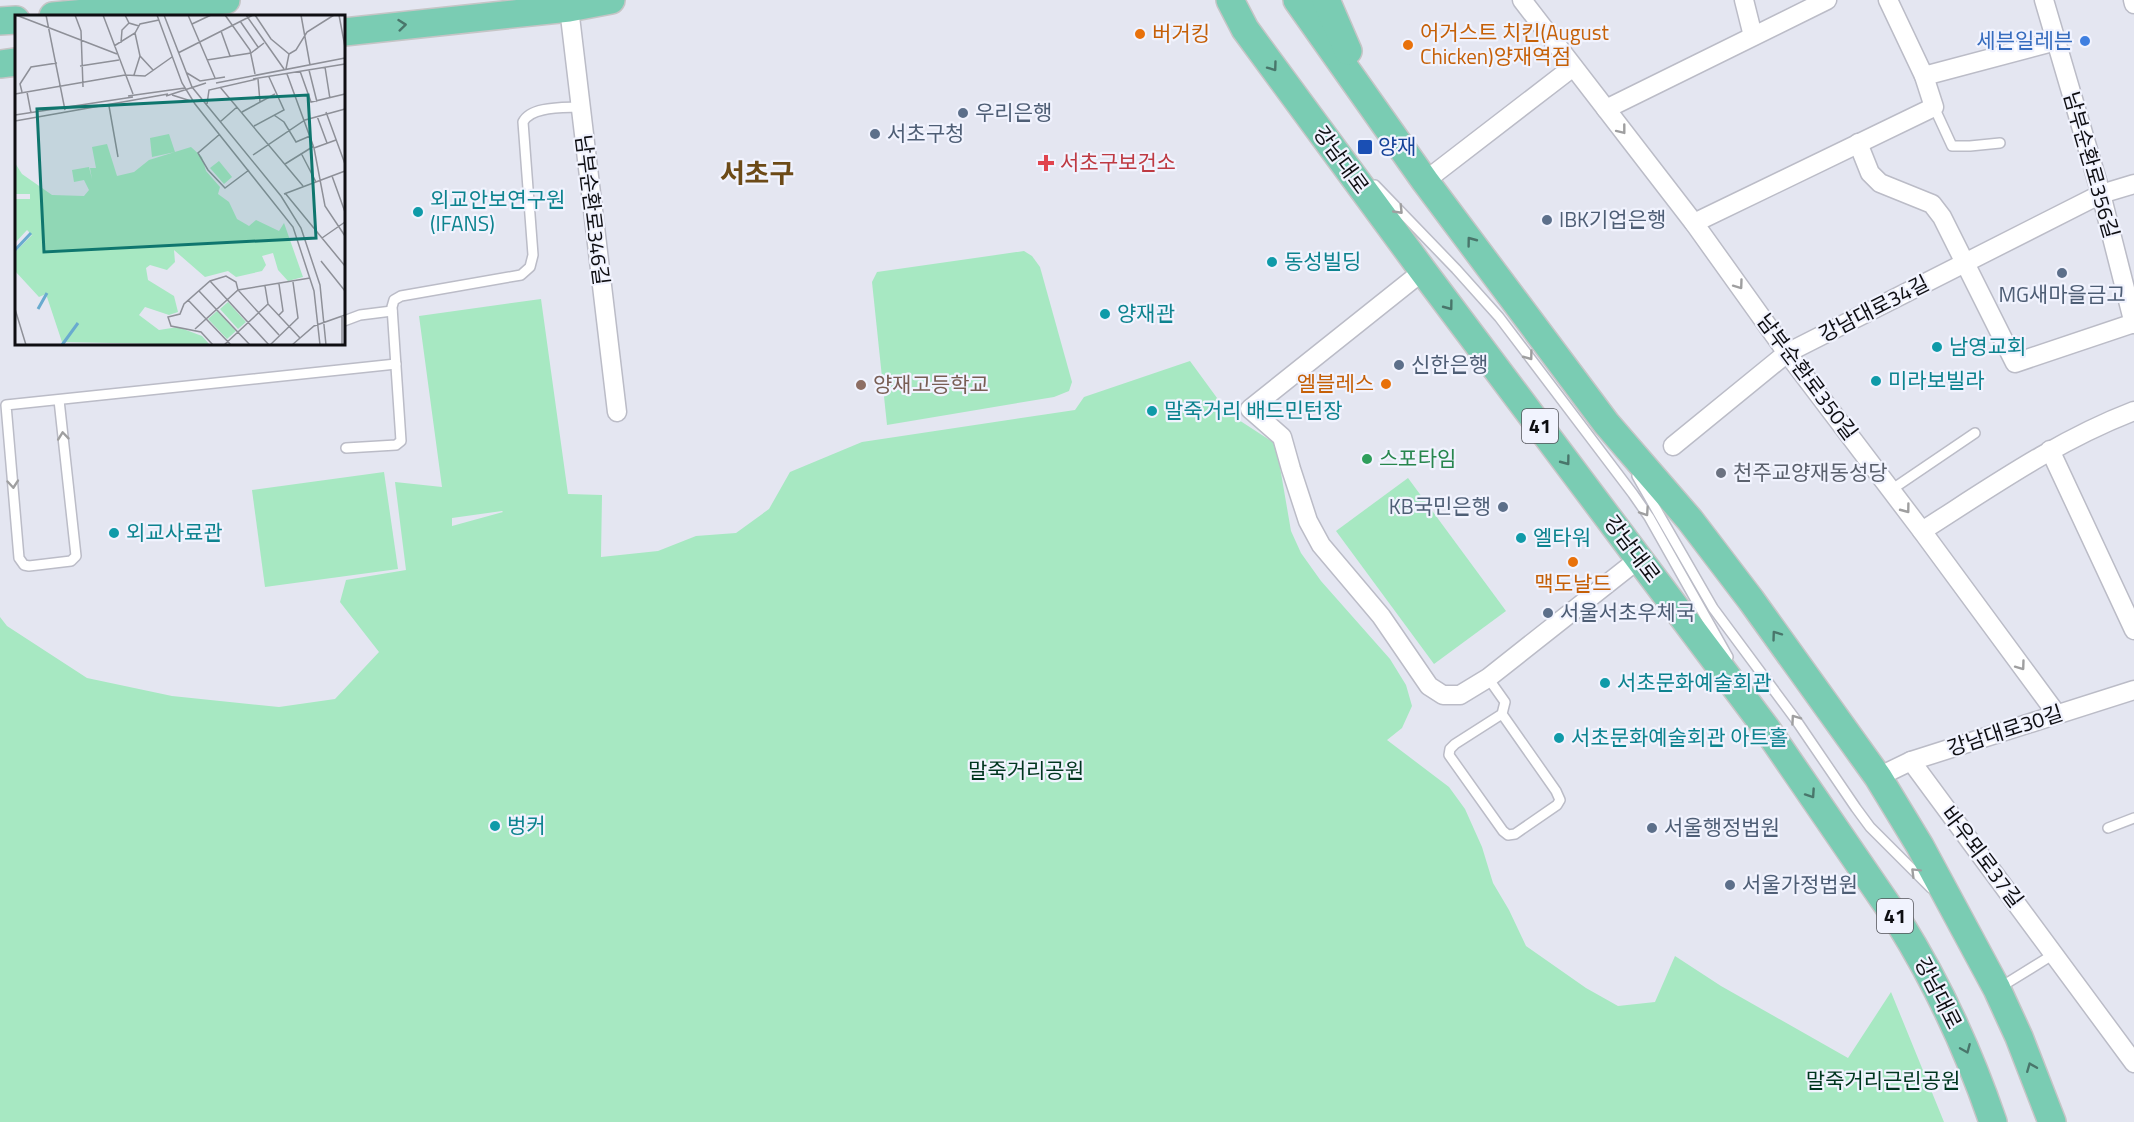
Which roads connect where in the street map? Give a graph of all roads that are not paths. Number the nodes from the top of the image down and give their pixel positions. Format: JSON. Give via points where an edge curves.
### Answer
{"nodes":[{"id":1,"x":226,"y":0,"type":"edge"},
{"id":2,"x":611,"y":0,"type":"edge"},
{"id":3,"x":1216,"y":0,"type":"edge"},
{"id":4,"x":1230,"y":0,"type":"edge"},
{"id":5,"x":1297,"y":0,"type":"edge"},
{"id":6,"x":1326,"y":0,"type":"edge"},
{"id":7,"x":1522,"y":0,"type":"edge"},
{"id":8,"x":1744,"y":0,"type":"edge"},
{"id":9,"x":1827,"y":0,"type":"edge"},
{"id":10,"x":1888,"y":0,"type":"edge"},
{"id":11,"x":2044,"y":0,"type":"edge"},
{"id":12,"x":2133,"y":0,"type":"edge"},
{"id":13,"x":2134,"y":4,"type":"edge"},
{"id":14,"x":569,"y":8,"type":"junction"},
{"id":15,"x":63,"y":15,"type":"edge"},
{"id":16,"x":15,"y":20,"type":"edge"},
{"id":17,"x":0,"y":21,"type":"edge"},
{"id":18,"x":1245,"y":28,"type":"junction"},
{"id":19,"x":345,"y":32,"type":"edge"},
{"id":20,"x":1753,"y":36,"type":"junction"},
{"id":21,"x":2056,"y":41,"type":"junction"},
{"id":22,"x":15,"y":62,"type":"edge"},
{"id":23,"x":0,"y":64,"type":"edge"},
{"id":24,"x":1573,"y":67,"type":"junction"},
{"id":25,"x":1924,"y":76,"type":"junction"},
{"id":26,"x":580,"y":107,"type":"junction"},
{"id":27,"x":1934,"y":107,"type":"junction"},
{"id":28,"x":1606,"y":109,"type":"junction"},
{"id":29,"x":1374,"y":110,"type":"junction"},
{"id":30,"x":1314,"y":124,"type":"junction"},
{"id":31,"x":2000,"y":142,"type":"dead end"},
{"id":32,"x":1858,"y":143,"type":"junction"},
{"id":33,"x":1425,"y":181,"type":"junction"},
{"id":34,"x":2134,"y":184,"type":"edge"},
{"id":35,"x":2101,"y":194,"type":"junction"},
{"id":36,"x":1694,"y":223,"type":"junction"},
{"id":37,"x":1963,"y":263,"type":"junction"},
{"id":38,"x":1423,"y":271,"type":"junction"},
{"id":39,"x":392,"y":311,"type":"junction"},
{"id":40,"x":345,"y":321,"type":"edge"},
{"id":41,"x":2134,"y":324,"type":"edge"},
{"id":42,"x":1787,"y":353,"type":"junction"},
{"id":43,"x":396,"y":364,"type":"junction"},
{"id":44,"x":59,"y":400,"type":"junction"},
{"id":45,"x":2134,"y":411,"type":"edge"},
{"id":46,"x":617,"y":412,"type":"dead end"},
{"id":47,"x":1606,"y":423,"type":"junction"},
{"id":48,"x":1975,"y":433,"type":"dead end"},
{"id":49,"x":1673,"y":446,"type":"dead end"},
{"id":50,"x":346,"y":448,"type":"dead end"},
{"id":51,"x":2050,"y":450,"type":"junction"},
{"id":52,"x":1891,"y":490,"type":"junction"},
{"id":53,"x":1922,"y":531,"type":"junction"},
{"id":54,"x":1640,"y":558,"type":"junction"},
{"id":55,"x":2134,"y":630,"type":"edge"},
{"id":56,"x":1488,"y":678,"type":"junction"},
{"id":57,"x":2134,"y":690,"type":"edge"},
{"id":58,"x":2056,"y":713,"type":"junction"},
{"id":59,"x":1502,"y":714,"type":"junction"},
{"id":60,"x":1766,"y":728,"type":"junction"},
{"id":61,"x":1911,"y":761,"type":"junction"},
{"id":62,"x":1878,"y":777,"type":"junction"},
{"id":63,"x":2134,"y":818,"type":"edge"},
{"id":64,"x":2108,"y":828,"type":"dead end"},
{"id":65,"x":1956,"y":913,"type":"junction"},
{"id":66,"x":2054,"y":954,"type":"junction"},
{"id":67,"x":1997,"y":989,"type":"junction"},
{"id":68,"x":2134,"y":1063,"type":"edge"},
{"id":69,"x":1993,"y":1122,"type":"edge"},
{"id":70,"x":2052,"y":1122,"type":"edge"}],
"edges":[{"from":1,"to":15,"type":"main road"},
{"from":2,"to":14,"type":"main road"},
{"from":3,"to":18,"type":"main road"},
{"from":4,"to":18,"type":"main road","name":"강남대로","number":"41"},
{"from":5,"to":29,"type":"main road","number":"41"},
{"from":6,"to":29,"type":"main road"},
{"from":7,"to":24,"type":"street","name":"남부순환로350길"},
{"from":8,"to":20,"type":"street"},
{"from":9,"to":20,"type":"street"},
{"from":10,"to":25,"type":"street"},
{"from":11,"to":21,"type":"street","name":"남부순환로356길"},
{"from":12,"to":13,"type":"street"},
{"from":19,"to":14,"type":"main road","one_way":true},
{"from":14,"to":26,"type":"street","name":"남부순환로346길"},
{"from":16,"to":17,"type":"main road"},
{"from":18,"to":30,"type":"main road","name":"강남대로","number":"41","one_way":true},
{"from":20,"to":28,"type":"street"},
{"from":21,"to":25,"type":"street"},
{"from":21,"to":35,"type":"street","name":"남부순환로356길"},
{"from":22,"to":23,"type":"main road"},
{"from":24,"to":28,"type":"street","name":"남부순환로350길"},
{"from":24,"to":33,"type":"street"},
{"from":25,"to":27,"type":"street"},
{"from":26,"to":39,"type":"lane","via":[[536,112],[523,122],[533,255],[528,270],[521,275],[398,297]]},
{"from":26,"to":46,"type":"street","name":"남부순환로346길"},
{"from":27,"to":31,"type":"lane","via":[[1952,146]]},
{"from":27,"to":32,"type":"street"},
{"from":28,"to":36,"type":"street","name":"남부순환로350길","one_way":true},
{"from":29,"to":33,"type":"main road","number":"41"},
{"from":30,"to":38,"type":"main road","name":"강남대로","number":"41"},
{"from":30,"to":60,"type":"lane","one_way":true,"via":[[1499,316],[1633,494],[1699,604]]},
{"from":32,"to":36,"type":"street"},
{"from":32,"to":37,"type":"street","via":[[1870,173],[1880,183],[1932,204]]},
{"from":47,"to":33,"type":"main road","number":"41","one_way":true},
{"from":34,"to":35,"type":"street","name":"강남대로34길"},
{"from":35,"to":37,"type":"street","name":"강남대로34길"},
{"from":35,"to":41,"type":"street","name":"남부순환로356길"},
{"from":36,"to":42,"type":"street","name":"남부순환로350길","one_way":true},
{"from":37,"to":41,"type":"street","name":"남부순환로356길","via":[[2014,363]]},
{"from":37,"to":42,"type":"street","name":"강남대로34길"},
{"from":38,"to":54,"type":"main road","name":"강남대로","number":"41","one_way":true},
{"from":38,"to":56,"type":"street","via":[[1250,409],[1282,437],[1308,521],[1321,545],[1381,616],[1429,686],[1443,695],[1460,694]]},
{"from":39,"to":40,"type":"lane"},
{"from":39,"to":43,"type":"lane"},
{"from":42,"to":49,"type":"street","name":"강남대로34길"},
{"from":42,"to":52,"type":"street","name":"남부순환로350길"},
{"from":43,"to":44,"type":"lane"},
{"from":43,"to":50,"type":"lane","via":[[401,441],[396,445]]},
{"from":44,"to":44,"type":"lane","one_way":true,"via":[[6,405],[19,558],[29,566],[71,561],[76,556]]},
{"from":45,"to":51,"type":"street"},
{"from":62,"to":47,"type":"main road","number":"41","one_way":true,"via":[[1724,564]]},
{"from":65,"to":47,"type":"lane","one_way":true,"via":[[1870,827],[1713,608]]},
{"from":48,"to":52,"type":"lane"},
{"from":51,"to":53,"type":"street"},
{"from":51,"to":55,"type":"street"},
{"from":52,"to":53,"type":"street","name":"남부순환로350길","one_way":true},
{"from":53,"to":58,"type":"street","name":"남부순환로350길","one_way":true},
{"from":54,"to":56,"type":"street"},
{"from":54,"to":60,"type":"main road","name":"강남대로","number":"41"},
{"from":56,"to":59,"type":"lane","via":[[1505,702]]},
{"from":57,"to":58,"type":"street","name":"강남대로30길"},
{"from":58,"to":61,"type":"street","name":"강남대로30길"},
{"from":59,"to":59,"type":"lane","via":[[1455,744],[1449,755],[1508,835],[1523,829],[1560,800]]},
{"from":60,"to":69,"type":"main road","name":"강남대로","number":"41","one_way":true,"via":[[1919,954],[1958,1030]]},
{"from":61,"to":62,"type":"street","name":"강남대로30길"},
{"from":61,"to":66,"type":"street","name":"바우뫼로37길"},
{"from":62,"to":65,"type":"main road","number":"41"},
{"from":63,"to":64,"type":"lane"},
{"from":65,"to":67,"type":"main road","number":"41"},
{"from":66,"to":67,"type":"lane"},
{"from":66,"to":68,"type":"street","name":"바우뫼로37길"},
{"from":70,"to":67,"type":"main road","number":"41","one_way":true}]}
